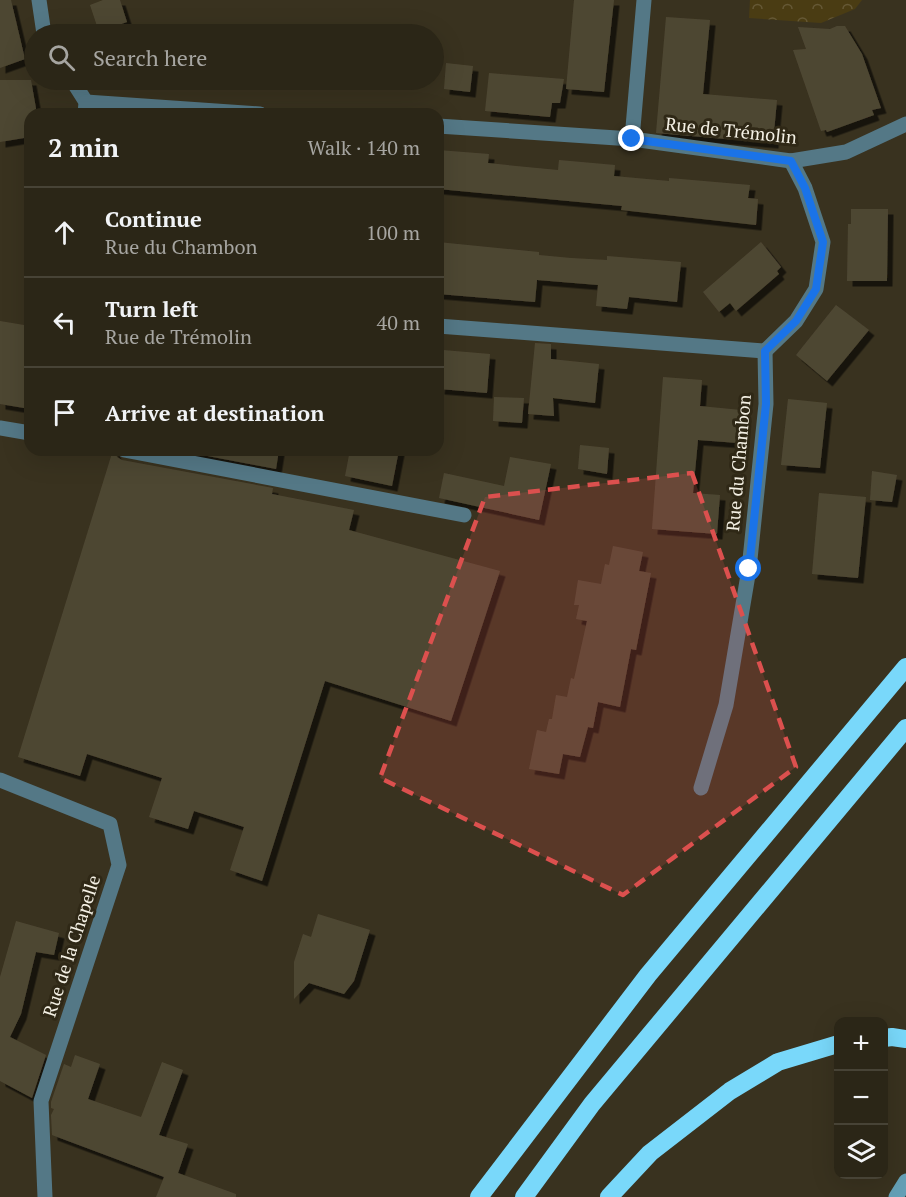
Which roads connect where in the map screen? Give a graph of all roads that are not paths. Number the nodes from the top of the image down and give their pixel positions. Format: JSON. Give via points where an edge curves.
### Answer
{"nodes":[{"id":1,"x":39,"y":0,"type":"edge"},
{"id":2,"x":644,"y":0,"type":"edge"},
{"id":3,"x":43,"y":24,"type":"edge"},
{"id":4,"x":77,"y":90,"type":"edge"},
{"id":5,"x":86,"y":108,"type":"edge"},
{"id":6,"x":906,"y":124,"type":"edge"},
{"id":7,"x":444,"y":126,"type":"edge"},
{"id":8,"x":632,"y":139,"type":"junction"},
{"id":9,"x":791,"y":161,"type":"junction"},
{"id":10,"x":444,"y":326,"type":"edge"},
{"id":11,"x":765,"y":351,"type":"junction"},
{"id":12,"x":0,"y":428,"type":"edge"},
{"id":13,"x":24,"y":432,"type":"edge"},
{"id":14,"x":155,"y":456,"type":"edge"},
{"id":15,"x":464,"y":515,"type":"dead end"},
{"id":16,"x":906,"y":667,"type":"edge"},
{"id":17,"x":906,"y":728,"type":"edge"},
{"id":18,"x":0,"y":780,"type":"edge"},
{"id":19,"x":701,"y":788,"type":"dead end"},
{"id":20,"x":888,"y":1037,"type":"edge"},
{"id":21,"x":906,"y":1039,"type":"edge"},
{"id":22,"x":834,"y":1045,"type":"edge"},
{"id":23,"x":906,"y":1180,"type":"edge"},
{"id":24,"x":45,"y":1197,"type":"edge"},
{"id":25,"x":479,"y":1197,"type":"edge"},
{"id":26,"x":524,"y":1197,"type":"edge"},
{"id":27,"x":609,"y":1197,"type":"edge"},
{"id":28,"x":896,"y":1197,"type":"edge"}],
"edges":[{"from":1,"to":3,"type":"street"},
{"from":2,"to":8,"type":"street"},
{"from":4,"to":5,"type":"street"},
{"from":6,"to":9,"type":"street","name":"Rue de Trémolin","via":[[846,152]]},
{"from":7,"to":8,"type":"street","name":"Rue de Trémolin"},
{"from":8,"to":9,"type":"street","name":"Rue de Trémolin"},
{"from":9,"to":11,"type":"street","via":[[805,188],[823,242],[816,289],[796,321]]},
{"from":10,"to":11,"type":"street"},
{"from":11,"to":19,"type":"street","name":"Rue du Chambon","via":[[766,404],[749,569],[726,705]]},
{"from":12,"to":13,"type":"street"},
{"from":14,"to":15,"type":"street"},
{"from":16,"to":25,"type":"highway","via":[[648,975]]},
{"from":17,"to":26,"type":"highway","via":[[592,1104]]},
{"from":18,"to":24,"type":"street","name":"Rue de la Chapelle","via":[[111,824],[120,866],[41,1101]]},
{"from":20,"to":21,"type":"highway"},
{"from":22,"to":27,"type":"highway","via":[[778,1062],[730,1091],[650,1153]]},
{"from":23,"to":28,"type":"street"}]}
